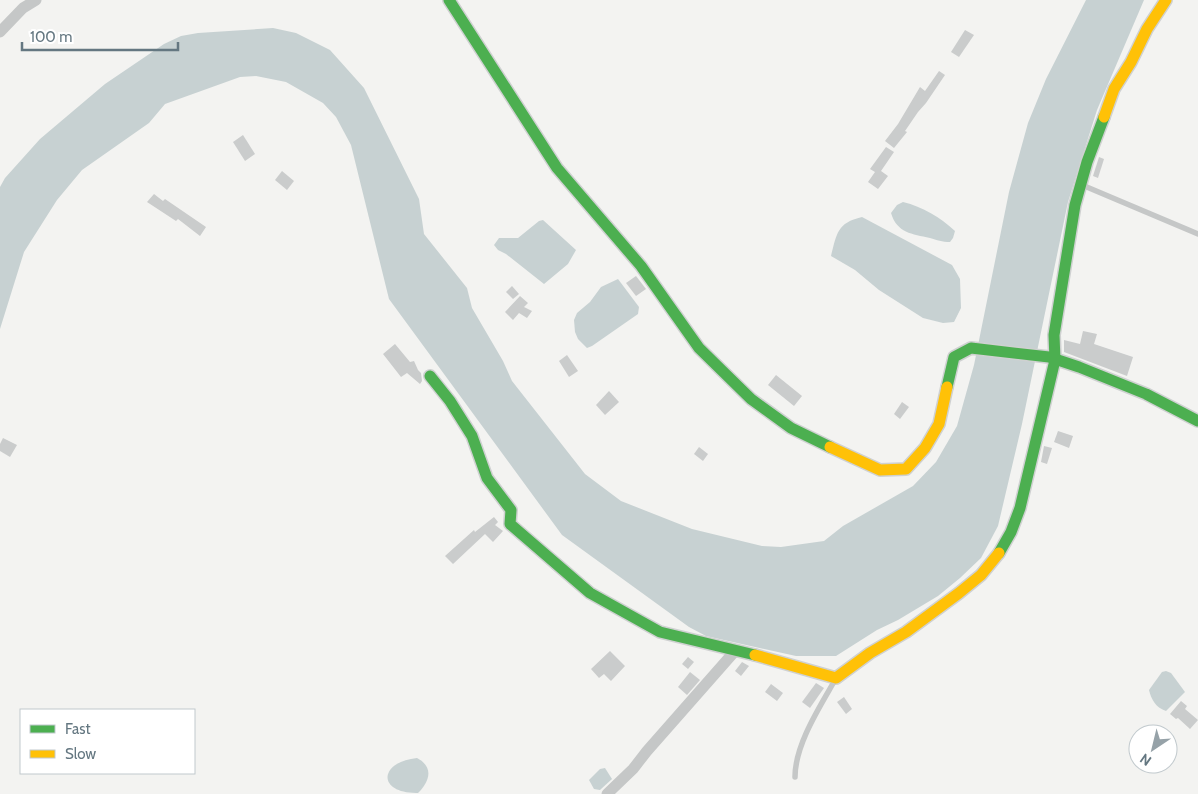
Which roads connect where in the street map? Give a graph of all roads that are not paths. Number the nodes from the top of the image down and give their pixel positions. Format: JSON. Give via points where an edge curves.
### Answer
{"nodes":[{"id":1,"x":36,"y":0,"type":"edge"},
{"id":2,"x":450,"y":0,"type":"edge"},
{"id":3,"x":1166,"y":0,"type":"edge"},
{"id":4,"x":0,"y":32,"type":"edge"},
{"id":5,"x":1080,"y":185,"type":"junction"},
{"id":6,"x":1198,"y":234,"type":"edge"},
{"id":7,"x":1052,"y":359,"type":"junction"},
{"id":8,"x":430,"y":376,"type":"dead end"},
{"id":9,"x":1198,"y":421,"type":"edge"},
{"id":10,"x":735,"y":651,"type":"junction"},
{"id":11,"x":836,"y":678,"type":"junction"},
{"id":12,"x":795,"y":777,"type":"dead end"},
{"id":13,"x":607,"y":794,"type":"edge"}],
"edges":[{"from":1,"to":4,"type":"street","via":[[23,8]]},
{"from":2,"to":7,"type":"street","via":[[557,168],[641,266],[699,348],[751,399],[791,428],[880,470],[906,469],[925,448],[939,424],[954,357],[971,348]]},
{"from":3,"to":5,"type":"street","via":[[1114,89]]},
{"from":5,"to":6,"type":"lane"},
{"from":5,"to":7,"type":"street","via":[[1074,205]]},
{"from":7,"to":9,"type":"street","via":[[1146,394]]},
{"from":7,"to":11,"type":"street","via":[[1020,508],[997,556],[959,593]]},
{"from":8,"to":10,"type":"street","via":[[472,436],[487,478],[511,510],[510,524],[590,593],[628,615],[660,632]]},
{"from":10,"to":11,"type":"street"},
{"from":10,"to":13,"type":"street","via":[[633,769]]},
{"from":11,"to":12,"type":"lane","via":[[805,737],[795,765]]}]}
